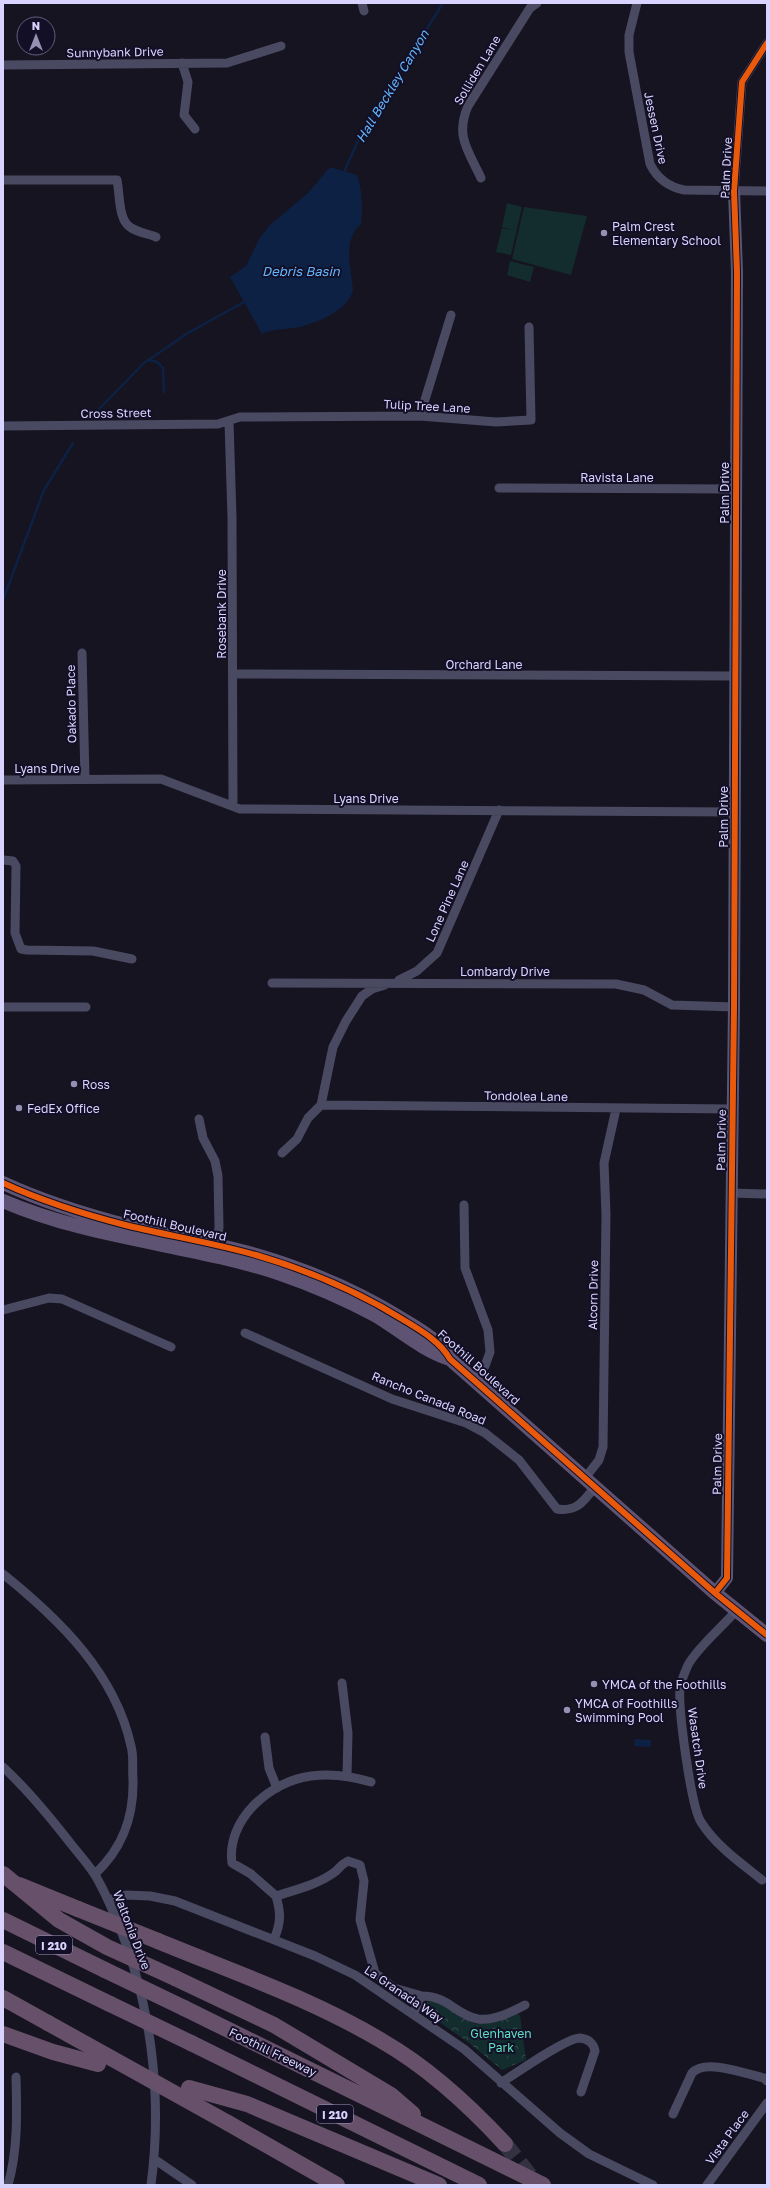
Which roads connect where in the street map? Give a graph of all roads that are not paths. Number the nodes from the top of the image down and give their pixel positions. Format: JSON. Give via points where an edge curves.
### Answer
{"nodes":[{"id":1,"x":537,"y":3,"type":"edge"},
{"id":2,"x":637,"y":3,"type":"edge"},
{"id":3,"x":767,"y":43,"type":"edge"},
{"id":4,"x":281,"y":46,"type":"dead end"},
{"id":5,"x":182,"y":64,"type":"junction"},
{"id":6,"x":3,"y":65,"type":"edge"},
{"id":7,"x":195,"y":129,"type":"dead end"},
{"id":8,"x":481,"y":178,"type":"dead end"},
{"id":9,"x":3,"y":180,"type":"edge"},
{"id":10,"x":734,"y":191,"type":"junction"},
{"id":11,"x":767,"y":191,"type":"edge"},
{"id":12,"x":156,"y":237,"type":"dead end"},
{"id":13,"x":451,"y":315,"type":"dead end"},
{"id":14,"x":529,"y":327,"type":"dead end"},
{"id":15,"x":420,"y":416,"type":"junction"},
{"id":16,"x":229,"y":422,"type":"junction"},
{"id":17,"x":3,"y":426,"type":"edge"},
{"id":18,"x":498,"y":488,"type":"dead end"},
{"id":19,"x":735,"y":489,"type":"junction"},
{"id":20,"x":82,"y":653,"type":"dead end"},
{"id":21,"x":234,"y":674,"type":"junction"},
{"id":22,"x":734,"y":676,"type":"junction"},
{"id":23,"x":3,"y":780,"type":"edge"},
{"id":24,"x":85,"y":780,"type":"junction"},
{"id":25,"x":233,"y":806,"type":"junction"},
{"id":26,"x":499,"y":810,"type":"junction"},
{"id":27,"x":734,"y":812,"type":"junction"},
{"id":28,"x":3,"y":860,"type":"edge"},
{"id":29,"x":132,"y":959,"type":"dead end"},
{"id":30,"x":395,"y":982,"type":"junction"},
{"id":31,"x":272,"y":983,"type":"dead end"},
{"id":32,"x":3,"y":1007,"type":"edge"},
{"id":33,"x":86,"y":1007,"type":"dead end"},
{"id":34,"x":734,"y":1007,"type":"junction"},
{"id":35,"x":321,"y":1105,"type":"junction"},
{"id":36,"x":616,"y":1109,"type":"junction"},
{"id":37,"x":732,"y":1109,"type":"junction"},
{"id":38,"x":199,"y":1119,"type":"dead end"},
{"id":39,"x":282,"y":1153,"type":"dead end"},
{"id":40,"x":3,"y":1183,"type":"edge"},
{"id":41,"x":731,"y":1193,"type":"junction"},
{"id":42,"x":767,"y":1194,"type":"edge"},
{"id":43,"x":3,"y":1200,"type":"edge"},
{"id":44,"x":464,"y":1206,"type":"dead end"},
{"id":45,"x":129,"y":1232,"type":"junction"},
{"id":46,"x":216,"y":1250,"type":"junction"},
{"id":47,"x":3,"y":1310,"type":"edge"},
{"id":48,"x":245,"y":1334,"type":"dead end"},
{"id":49,"x":171,"y":1348,"type":"dead end"},
{"id":50,"x":474,"y":1378,"type":"junction"},
{"id":51,"x":590,"y":1482,"type":"junction"},
{"id":52,"x":3,"y":1574,"type":"edge"},
{"id":53,"x":716,"y":1593,"type":"junction"},
{"id":54,"x":736,"y":1611,"type":"junction"},
{"id":55,"x":767,"y":1635,"type":"edge"},
{"id":56,"x":342,"y":1684,"type":"dead end"},
{"id":57,"x":265,"y":1737,"type":"dead end"},
{"id":58,"x":3,"y":1767,"type":"edge"},
{"id":59,"x":347,"y":1775,"type":"junction"},
{"id":60,"x":371,"y":1782,"type":"dead end"},
{"id":61,"x":277,"y":1788,"type":"junction"},
{"id":62,"x":3,"y":1874,"type":"edge"},
{"id":63,"x":95,"y":1874,"type":"junction"},
{"id":64,"x":3,"y":1878,"type":"edge"},
{"id":65,"x":762,"y":1880,"type":"dead end"},
{"id":66,"x":276,"y":1896,"type":"junction"},
{"id":67,"x":108,"y":1900,"type":"junction"},
{"id":68,"x":3,"y":1920,"type":"edge"},
{"id":69,"x":274,"y":1939,"type":"junction"},
{"id":70,"x":3,"y":1952,"type":"edge"},
{"id":71,"x":375,"y":1973,"type":"junction"},
{"id":72,"x":366,"y":1983,"type":"junction"},
{"id":73,"x":422,"y":1996,"type":"junction"},
{"id":74,"x":3,"y":1998,"type":"edge"},
{"id":75,"x":525,"y":2006,"type":"dead end"},
{"id":76,"x":413,"y":2014,"type":"junction"},
{"id":77,"x":3,"y":2034,"type":"edge"},
{"id":78,"x":16,"y":2077,"type":"dead end"},
{"id":79,"x":767,"y":2081,"type":"edge"},
{"id":80,"x":501,"y":2083,"type":"junction"},
{"id":81,"x":581,"y":2092,"type":"dead end"},
{"id":82,"x":767,"y":2103,"type":"edge"},
{"id":83,"x":674,"y":2114,"type":"dead end"},
{"id":84,"x":432,"y":2131,"type":"junction"},
{"id":85,"x":505,"y":2144,"type":"tunnel mouth"},
{"id":86,"x":154,"y":2159,"type":"junction"},
{"id":87,"x":8,"y":2185,"type":"edge"},
{"id":88,"x":151,"y":2185,"type":"edge"},
{"id":89,"x":192,"y":2185,"type":"edge"},
{"id":90,"x":337,"y":2185,"type":"edge"},
{"id":91,"x":439,"y":2185,"type":"edge"},
{"id":92,"x":479,"y":2185,"type":"edge"},
{"id":93,"x":543,"y":2185,"type":"edge"},
{"id":94,"x":653,"y":2185,"type":"edge"},
{"id":95,"x":707,"y":2185,"type":"edge"}],
"edges":[{"from":1,"to":8,"type":"street","name":"Solliden Lane","via":[[530,8],[468,106],[462,120],[466,146]]},
{"from":2,"to":10,"type":"street","name":"Jessen Drive","via":[[630,31],[629,52],[650,164],[654,173],[673,188]]},
{"from":3,"to":10,"type":"street","name":"Palm Drive","via":[[742,82]]},
{"from":4,"to":5,"type":"street","name":"Sunnybank Drive","via":[[227,63]]},
{"from":5,"to":6,"type":"street","name":"Sunnybank Drive"},
{"from":5,"to":7,"type":"street","via":[[188,82],[184,115]]},
{"from":9,"to":12,"type":"street","via":[[117,180],[121,217],[130,228]]},
{"from":10,"to":11,"type":"street","name":"Jessen Drive"},
{"from":10,"to":19,"type":"street","name":"Palm Drive","via":[[737,272]]},
{"from":13,"to":15,"type":"street"},
{"from":14,"to":15,"type":"street","name":"Tulip Tree Lane","via":[[531,420],[496,422]]},
{"from":15,"to":16,"type":"street","name":"Tulip Tree Lane","via":[[240,417]]},
{"from":16,"to":17,"type":"street","name":"Cross Street"},
{"from":16,"to":21,"type":"street","name":"Rosebank Drive"},
{"from":18,"to":19,"type":"street","name":"Ravista Lane"},
{"from":19,"to":22,"type":"street","name":"Palm Drive"},
{"from":20,"to":24,"type":"street","name":"Oakado Place"},
{"from":21,"to":22,"type":"street","name":"Orchard Lane"},
{"from":21,"to":25,"type":"street","name":"Rosebank Drive"},
{"from":22,"to":27,"type":"street","name":"Palm Drive"},
{"from":23,"to":24,"type":"street","name":"Lyans Drive"},
{"from":24,"to":25,"type":"street","name":"Lyans Drive","via":[[160,780]]},
{"from":25,"to":26,"type":"street","name":"Lyans Drive","via":[[240,809]]},
{"from":26,"to":27,"type":"street","name":"Lyans Drive"},
{"from":26,"to":30,"type":"street","name":"Lone Pine Lane","via":[[437,953],[418,971]]},
{"from":27,"to":34,"type":"street","name":"Palm Drive"},
{"from":28,"to":29,"type":"street","via":[[13,861],[16,866],[15,933],[21,949],[93,951]]},
{"from":30,"to":31,"type":"street","name":"Lombardy Drive"},
{"from":30,"to":34,"type":"street","name":"Lombardy Drive","via":[[616,984],[644,990],[672,1005]]},
{"from":30,"to":35,"type":"street","name":"Lone Pine Lane","via":[[367,992],[346,1021],[333,1047]]},
{"from":32,"to":33,"type":"street"},
{"from":34,"to":37,"type":"street","name":"Palm Drive"},
{"from":35,"to":36,"type":"street","name":"Tondolea Lane"},
{"from":35,"to":39,"type":"street","via":[[308,1118],[297,1139]]},
{"from":36,"to":37,"type":"street","name":"Tondolea Lane"},
{"from":36,"to":51,"type":"street","name":"Alcorn Drive","via":[[603,1176],[606,1214],[603,1447]]},
{"from":37,"to":41,"type":"street","name":"Palm Drive"},
{"from":38,"to":46,"type":"street","via":[[203,1138],[215,1161],[218,1176],[219,1227]]},
{"from":40,"to":45,"type":"main road","name":"Foothill Boulevard"},
{"from":41,"to":42,"type":"street"},
{"from":41,"to":53,"type":"street","name":"Palm Drive","via":[[727,1578]]},
{"from":43,"to":45,"type":"main road","name":"Foothill Boulevard","via":[[62,1222]]},
{"from":44,"to":50,"type":"street","via":[[466,1268],[488,1330],[490,1352],[485,1366]]},
{"from":45,"to":46,"type":"main road","name":"Foothill Boulevard"},
{"from":46,"to":50,"type":"main road","name":"Foothill Boulevard","via":[[285,1264],[348,1290],[422,1331],[444,1348],[450,1359]]},
{"from":47,"to":49,"type":"street","via":[[49,1298],[62,1300]]},
{"from":48,"to":51,"type":"street","name":"Rancho Canada Road","via":[[392,1399],[466,1423],[485,1433],[519,1460],[557,1509],[571,1510],[578,1506]]},
{"from":50,"to":51,"type":"main road","name":"Foothill Boulevard"},
{"from":51,"to":53,"type":"main road","name":"Foothill Boulevard"},
{"from":52,"to":63,"type":"street","via":[[42,1606],[71,1635],[108,1687],[126,1727],[132,1747],[133,1801],[118,1847]]},
{"from":53,"to":54,"type":"main road","name":"Foothill Boulevard"},
{"from":54,"to":55,"type":"main road","name":"Foothill Boulevard"},
{"from":54,"to":65,"type":"street","name":"Wasatch Drive","via":[[688,1665],[680,1686],[679,1702],[692,1791],[700,1822],[723,1848]]},
{"from":56,"to":59,"type":"street","via":[[348,1733]]},
{"from":57,"to":61,"type":"street","via":[[269,1768]]},
{"from":58,"to":63,"type":"street","name":"Waltonia Drive","via":[[53,1821]]},
{"from":59,"to":60,"type":"street"},
{"from":59,"to":61,"type":"street","via":[[310,1776]]},
{"from":61,"to":66,"type":"street","via":[[242,1818],[233,1836],[231,1851],[232,1862],[252,1874]]},
{"from":62,"to":84,"type":"highway","bridge":true,"via":[[65,1924],[107,1947],[236,2005],[328,2056],[391,2095]]},
{"from":63,"to":67,"type":"street","name":"Waltonia Drive"},
{"from":64,"to":85,"type":"highway","bridge":true,"via":[[341,2018],[383,2042],[450,2089],[479,2115]]},
{"from":66,"to":69,"type":"street","via":[[280,1925]]},
{"from":66,"to":71,"type":"street","via":[[319,1880],[348,1861],[360,1865],[364,1881],[360,1920]]},
{"from":67,"to":69,"type":"street","name":"La Granada Way","via":[[126,1895],[175,1901]]},
{"from":67,"to":86,"type":"street","name":"Waltonia Drive","via":[[136,1972],[145,2012],[153,2061],[156,2108]]},
{"from":68,"to":84,"type":"highway","name":"Foothill Freeway","number":"I 210","bridge":true},
{"from":69,"to":72,"type":"street","name":"La Granada Way","via":[[316,1956]]},
{"from":70,"to":92,"type":"highway","number":"I 210","bridge":true},
{"from":71,"to":72,"type":"street"},
{"from":71,"to":73,"type":"street","via":[[394,1988]]},
{"from":72,"to":76,"type":"street","name":"La Granada Way"},
{"from":73,"to":75,"type":"street","via":[[442,1999],[468,2016],[479,2019]]},
{"from":73,"to":76,"type":"street"},
{"from":74,"to":90,"type":"highway","bridge":true},
{"from":76,"to":80,"type":"street","name":"La Granada Way","via":[[464,2049]]},
{"from":77,"to":91,"type":"highway","bridge":true,"via":[[53,2052],[247,2104]]},
{"from":78,"to":87,"type":"street","via":[[17,2120]]},
{"from":79,"to":83,"type":"street","via":[[764,2078],[710,2066],[696,2068]]},
{"from":80,"to":81,"type":"street","via":[[572,2040],[580,2038],[594,2045],[595,2051]]},
{"from":80,"to":94,"type":"street","name":"La Granada Way","via":[[589,2154]]},
{"from":82,"to":95,"type":"street","name":"Vista Place"},
{"from":84,"to":93,"type":"highway","name":"Foothill Freeway","number":"I 210"},
{"from":86,"to":88,"type":"street","name":"Waltonia Drive"},
{"from":86,"to":89,"type":"street"}]}
